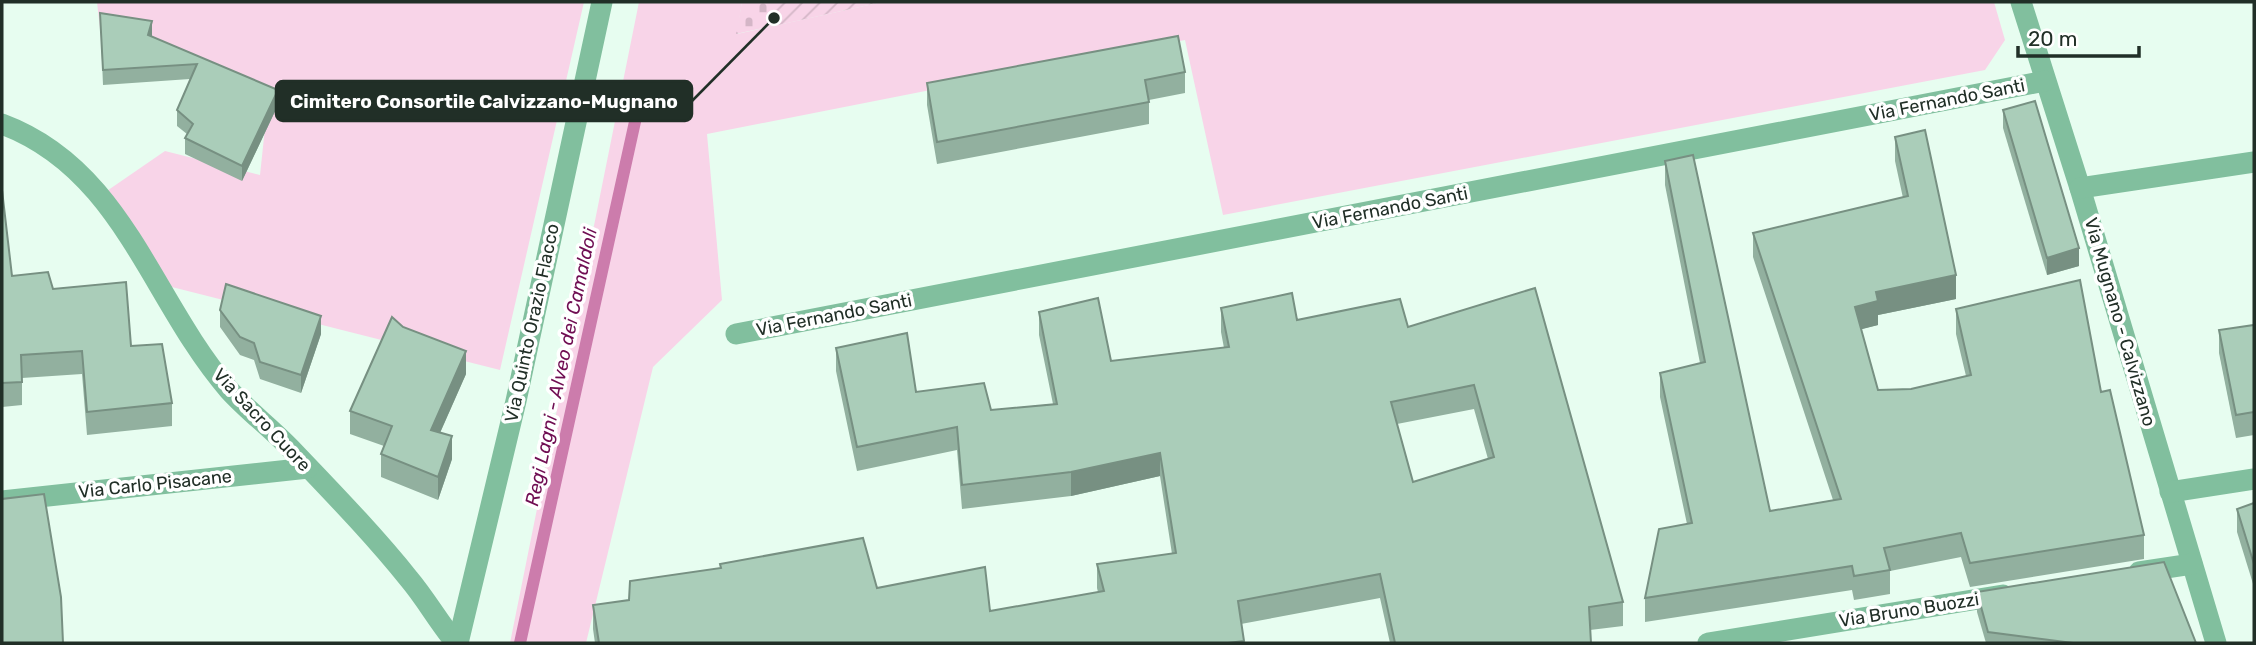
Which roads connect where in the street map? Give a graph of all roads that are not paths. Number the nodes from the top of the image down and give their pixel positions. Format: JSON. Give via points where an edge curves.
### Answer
{"nodes":[{"id":1,"x":602,"y":2,"type":"edge"},
{"id":2,"x":2021,"y":2,"type":"edge"},
{"id":3,"x":2045,"y":82,"type":"junction"},
{"id":4,"x":2,"y":124,"type":"edge"},
{"id":5,"x":2254,"y":162,"type":"edge"},
{"id":6,"x":2080,"y":188,"type":"junction"},
{"id":7,"x":736,"y":334,"type":"dead end"},
{"id":8,"x":308,"y":468,"type":"junction"},
{"id":9,"x":2254,"y":478,"type":"edge"},
{"id":10,"x":2170,"y":492,"type":"junction"},
{"id":11,"x":2,"y":500,"type":"edge"},
{"id":12,"x":2192,"y":564,"type":"junction"},
{"id":13,"x":2125,"y":575,"type":"edge"},
{"id":14,"x":2017,"y":592,"type":"edge"},
{"id":15,"x":457,"y":643,"type":"edge"},
{"id":16,"x":1708,"y":643,"type":"edge"},
{"id":17,"x":2216,"y":643,"type":"edge"}],
"edges":[{"from":1,"to":15,"type":"street","name":"Via Quinto Orazio Flacco","via":[[516,401]]},
{"from":2,"to":3,"type":"street","name":"Via Mugnano - Calvizzano"},
{"from":3,"to":6,"type":"street","name":"Via Mugnano - Calvizzano"},
{"from":3,"to":7,"type":"street","name":"Via Fernando Santi"},
{"from":4,"to":8,"type":"street","name":"Via Sacro Cuore","via":[[43,144],[90,181],[168,305],[229,389]]},
{"from":5,"to":6,"type":"street"},
{"from":6,"to":10,"type":"street","name":"Via Mugnano - Calvizzano"},
{"from":8,"to":11,"type":"street","name":"Via Carlo Pisacane"},
{"from":8,"to":15,"type":"street","name":"Via Sacro Cuore","via":[[410,580]]},
{"from":9,"to":10,"type":"street"},
{"from":10,"to":12,"type":"street","name":"Via Mugnano - Calvizzano"},
{"from":12,"to":13,"type":"street"},
{"from":12,"to":17,"type":"street","name":"Via Mugnano - Calvizzano"},
{"from":14,"to":16,"type":"street","name":"Via Bruno Buozzi"}]}
